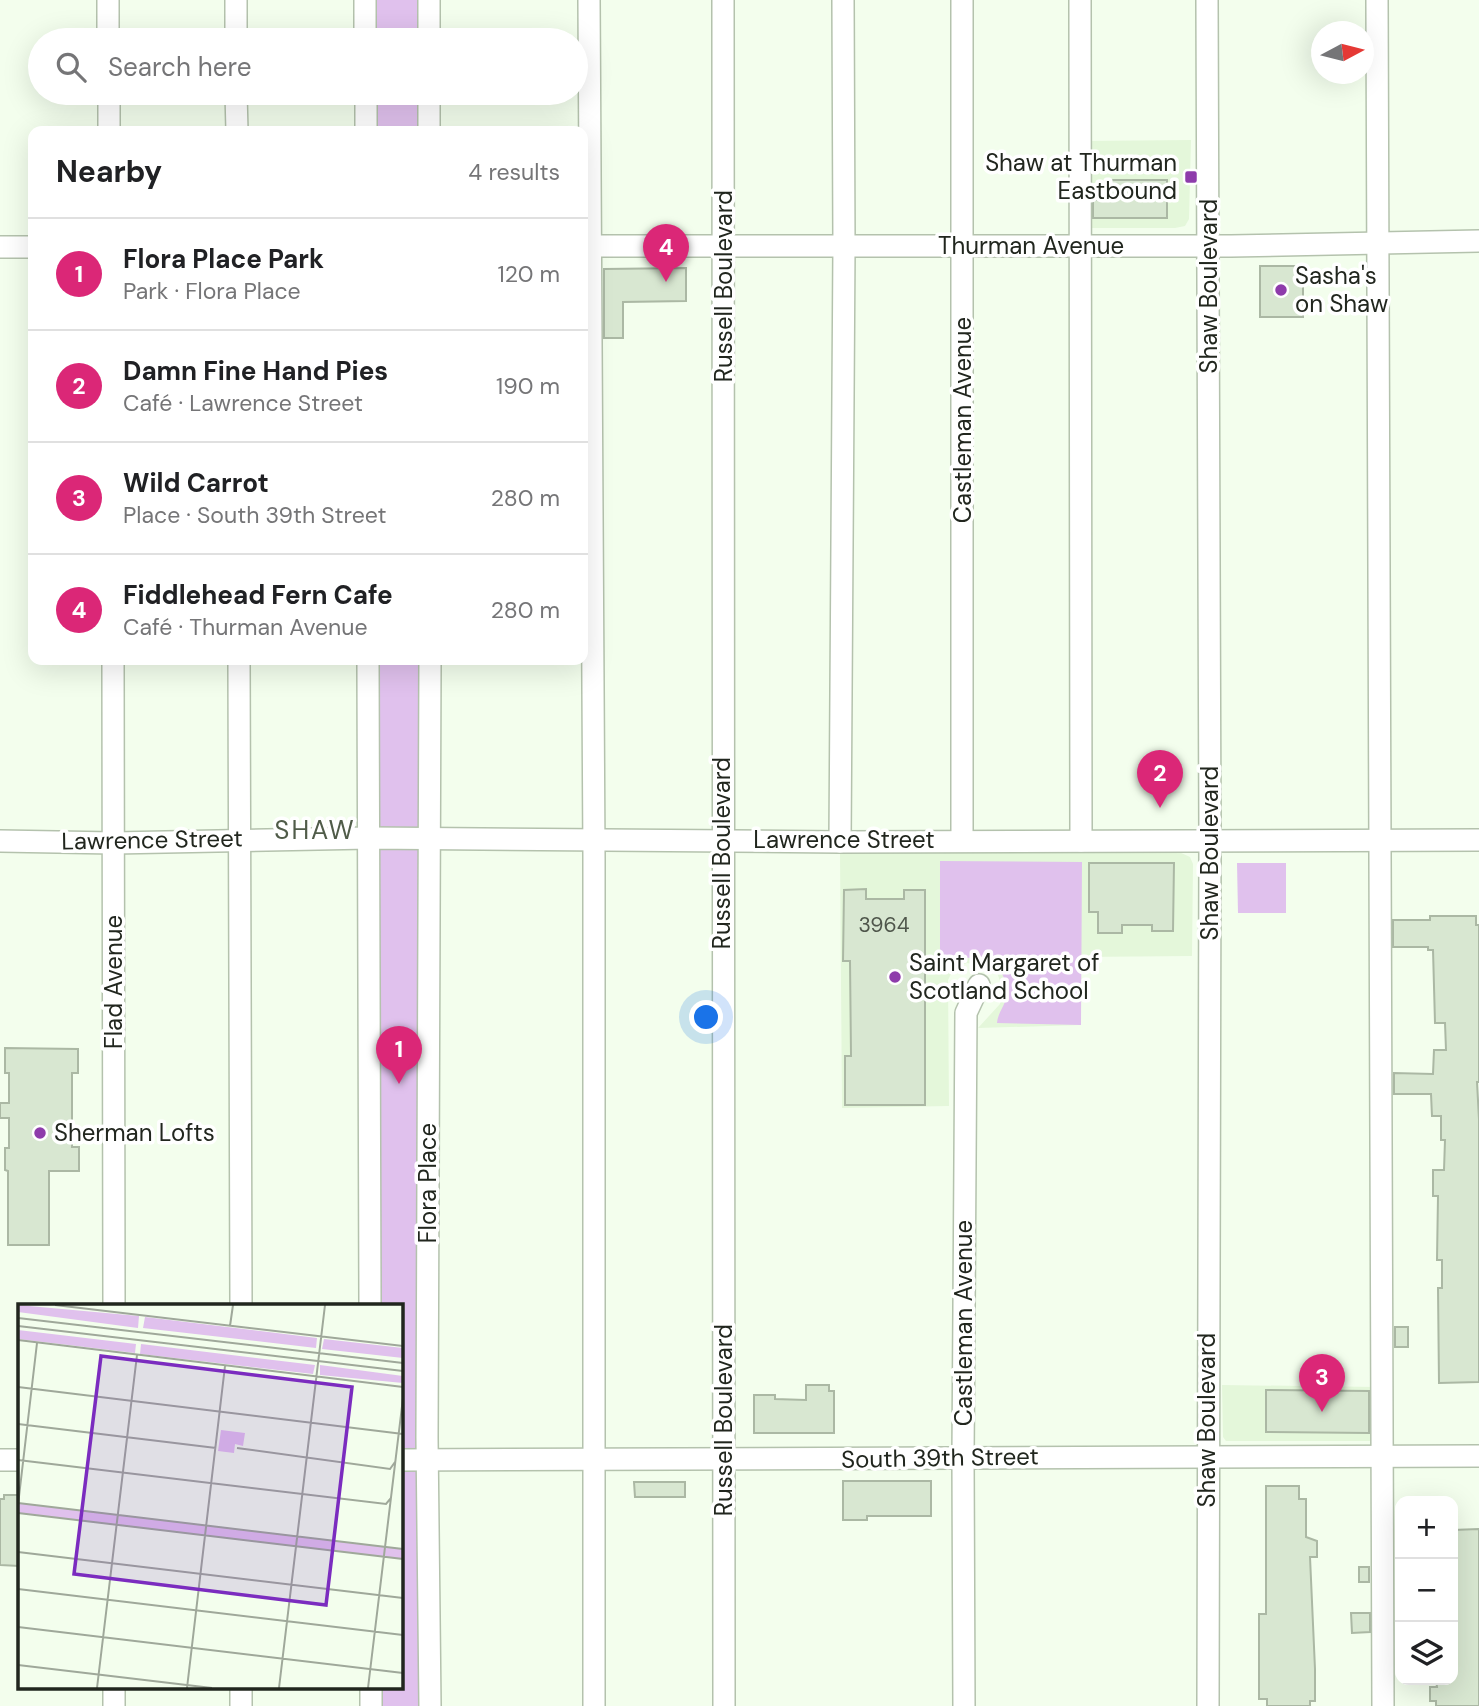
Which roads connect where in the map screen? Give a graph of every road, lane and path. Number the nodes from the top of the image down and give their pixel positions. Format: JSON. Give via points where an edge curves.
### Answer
{"nodes":[{"id":1,"x":108,"y":0,"type":"edge"},
{"id":2,"x":236,"y":0,"type":"edge"},
{"id":3,"x":365,"y":0,"type":"edge"},
{"id":4,"x":429,"y":0,"type":"edge"},
{"id":5,"x":589,"y":0,"type":"edge"},
{"id":6,"x":723,"y":0,"type":"edge"},
{"id":7,"x":843,"y":0,"type":"edge"},
{"id":8,"x":962,"y":0,"type":"edge"},
{"id":9,"x":1080,"y":0,"type":"edge"},
{"id":10,"x":1207,"y":0,"type":"edge"},
{"id":11,"x":1377,"y":0,"type":"edge"},
{"id":12,"x":108,"y":28,"type":"edge"},
{"id":13,"x":236,"y":28,"type":"edge"},
{"id":14,"x":365,"y":28,"type":"edge"},
{"id":15,"x":429,"y":28,"type":"edge"},
{"id":16,"x":588,"y":82,"type":"edge"},
{"id":17,"x":109,"y":105,"type":"edge"},
{"id":18,"x":236,"y":105,"type":"edge"},
{"id":19,"x":366,"y":105,"type":"edge"},
{"id":20,"x":429,"y":105,"type":"edge"},
{"id":21,"x":588,"y":105,"type":"edge"},
{"id":22,"x":109,"y":126,"type":"edge"},
{"id":23,"x":237,"y":126,"type":"edge"},
{"id":24,"x":366,"y":126,"type":"edge"},
{"id":25,"x":429,"y":126,"type":"edge"},
{"id":26,"x":587,"y":126,"type":"edge"},
{"id":27,"x":1376,"y":242,"type":"junction"},
{"id":28,"x":1479,"y":242,"type":"edge"},
{"id":29,"x":588,"y":246,"type":"edge"},
{"id":30,"x":724,"y":246,"type":"junction"},
{"id":31,"x":844,"y":246,"type":"junction"},
{"id":32,"x":963,"y":246,"type":"junction"},
{"id":33,"x":1079,"y":246,"type":"junction"},
{"id":34,"x":1209,"y":246,"type":"junction"},
{"id":35,"x":0,"y":247,"type":"edge"},
{"id":36,"x":28,"y":247,"type":"edge"},
{"id":37,"x":588,"y":395,"type":"edge"},
{"id":38,"x":113,"y":665,"type":"edge"},
{"id":39,"x":239,"y":665,"type":"edge"},
{"id":40,"x":368,"y":665,"type":"edge"},
{"id":41,"x":430,"y":665,"type":"edge"},
{"id":42,"x":369,"y":838,"type":"junction"},
{"id":43,"x":240,"y":839,"type":"junction"},
{"id":44,"x":431,"y":839,"type":"junction"},
{"id":45,"x":722,"y":839,"type":"junction"},
{"id":46,"x":1210,"y":840,"type":"junction"},
{"id":47,"x":1479,"y":840,"type":"edge"},
{"id":48,"x":0,"y":841,"type":"edge"},
{"id":49,"x":594,"y":841,"type":"junction"},
{"id":50,"x":962,"y":841,"type":"junction"},
{"id":51,"x":1080,"y":841,"type":"junction"},
{"id":52,"x":1381,"y":841,"type":"junction"},
{"id":53,"x":840,"y":842,"type":"junction"},
{"id":54,"x":114,"y":843,"type":"junction"},
{"id":55,"x":979,"y":985,"type":"dead end"},
{"id":56,"x":114,"y":1304,"type":"edge"},
{"id":57,"x":241,"y":1304,"type":"edge"},
{"id":58,"x":370,"y":1304,"type":"edge"},
{"id":59,"x":1207,"y":1455,"type":"junction"},
{"id":60,"x":1384,"y":1455,"type":"junction"},
{"id":61,"x":1479,"y":1456,"type":"edge"},
{"id":62,"x":963,"y":1457,"type":"junction"},
{"id":63,"x":0,"y":1460,"type":"edge"},
{"id":64,"x":18,"y":1460,"type":"edge"},
{"id":65,"x":402,"y":1460,"type":"edge"},
{"id":66,"x":427,"y":1460,"type":"junction"},
{"id":67,"x":594,"y":1460,"type":"junction"},
{"id":68,"x":724,"y":1460,"type":"junction"},
{"id":69,"x":114,"y":1688,"type":"edge"},
{"id":70,"x":241,"y":1688,"type":"edge"},
{"id":71,"x":371,"y":1688,"type":"edge"},
{"id":72,"x":114,"y":1706,"type":"edge"},
{"id":73,"x":241,"y":1706,"type":"edge"},
{"id":74,"x":371,"y":1706,"type":"edge"},
{"id":75,"x":430,"y":1706,"type":"edge"},
{"id":76,"x":594,"y":1706,"type":"edge"},
{"id":77,"x":724,"y":1706,"type":"edge"},
{"id":78,"x":964,"y":1706,"type":"edge"},
{"id":79,"x":1208,"y":1706,"type":"edge"},
{"id":80,"x":1383,"y":1706,"type":"edge"}],
"edges":[{"from":1,"to":12,"type":"street"},
{"from":2,"to":13,"type":"street"},
{"from":3,"to":14,"type":"street"},
{"from":4,"to":15,"type":"street"},
{"from":5,"to":16,"type":"street"},
{"from":6,"to":30,"type":"street","name":"Russell Boulevard"},
{"from":7,"to":31,"type":"street"},
{"from":8,"to":32,"type":"street","name":"Castleman Avenue"},
{"from":9,"to":33,"type":"street"},
{"from":10,"to":34,"type":"street","name":"Shaw Boulevard"},
{"from":11,"to":27,"type":"street"},
{"from":17,"to":22,"type":"street"},
{"from":18,"to":23,"type":"street"},
{"from":19,"to":24,"type":"street"},
{"from":20,"to":25,"type":"street"},
{"from":21,"to":26,"type":"street"},
{"from":27,"to":28,"type":"street","name":"Thurman Avenue"},
{"from":27,"to":34,"type":"street","name":"Thurman Avenue"},
{"from":27,"to":52,"type":"street"},
{"from":29,"to":30,"type":"street","name":"Thurman Avenue"},
{"from":30,"to":31,"type":"street","name":"Thurman Avenue"},
{"from":30,"to":45,"type":"street","name":"Russell Boulevard"},
{"from":31,"to":32,"type":"street","name":"Thurman Avenue"},
{"from":31,"to":53,"type":"street"},
{"from":32,"to":33,"type":"street","name":"Thurman Avenue"},
{"from":32,"to":50,"type":"street","name":"Castleman Avenue"},
{"from":33,"to":34,"type":"street","name":"Thurman Avenue"},
{"from":33,"to":51,"type":"street"},
{"from":34,"to":46,"type":"street","name":"Shaw Boulevard"},
{"from":35,"to":36,"type":"street"},
{"from":37,"to":49,"type":"street"},
{"from":38,"to":54,"type":"street","name":"Flad Avenue"},
{"from":39,"to":43,"type":"street"},
{"from":40,"to":42,"type":"street"},
{"from":41,"to":44,"type":"street","name":"Flora Place"},
{"from":42,"to":43,"type":"street","name":"Lawrence Street"},
{"from":42,"to":44,"type":"street","name":"Lawrence Street"},
{"from":42,"to":58,"type":"street"},
{"from":43,"to":54,"type":"street","name":"Lawrence Street"},
{"from":43,"to":57,"type":"street"},
{"from":44,"to":49,"type":"street","name":"Lawrence Street"},
{"from":44,"to":66,"type":"street","name":"Flora Place"},
{"from":45,"to":49,"type":"street","name":"Lawrence Street"},
{"from":45,"to":53,"type":"street","name":"Lawrence Street"},
{"from":45,"to":68,"type":"street","name":"Russell Boulevard"},
{"from":46,"to":51,"type":"street","name":"Lawrence Street"},
{"from":46,"to":52,"type":"street","name":"Lawrence Street"},
{"from":46,"to":59,"type":"street","name":"Shaw Boulevard"},
{"from":47,"to":52,"type":"street","name":"Lawrence Street"},
{"from":48,"to":54,"type":"street","name":"Lawrence Street"},
{"from":49,"to":67,"type":"street"},
{"from":50,"to":51,"type":"street","name":"Lawrence Street"},
{"from":50,"to":53,"type":"street","name":"Lawrence Street"},
{"from":52,"to":60,"type":"street"},
{"from":54,"to":56,"type":"street","name":"Flad Avenue"},
{"from":55,"to":62,"type":"street","name":"Castleman Avenue","via":[[967,1013]]},
{"from":59,"to":60,"type":"street","name":"South 39th Street"},
{"from":59,"to":62,"type":"street","name":"South 39th Street"},
{"from":59,"to":79,"type":"street","name":"Shaw Boulevard"},
{"from":60,"to":61,"type":"street","name":"South 39th Street"},
{"from":60,"to":80,"type":"street"},
{"from":62,"to":68,"type":"street","name":"South 39th Street"},
{"from":62,"to":78,"type":"street","name":"Castleman Avenue"},
{"from":63,"to":64,"type":"street"},
{"from":65,"to":66,"type":"street","name":"South 39th Street"},
{"from":66,"to":67,"type":"street","name":"South 39th Street"},
{"from":66,"to":75,"type":"street","name":"Flora Place"},
{"from":67,"to":68,"type":"street","name":"South 39th Street"},
{"from":67,"to":76,"type":"street"},
{"from":68,"to":77,"type":"street","name":"Russell Boulevard"},
{"from":69,"to":72,"type":"street"},
{"from":70,"to":73,"type":"street"},
{"from":71,"to":74,"type":"street"}]}
